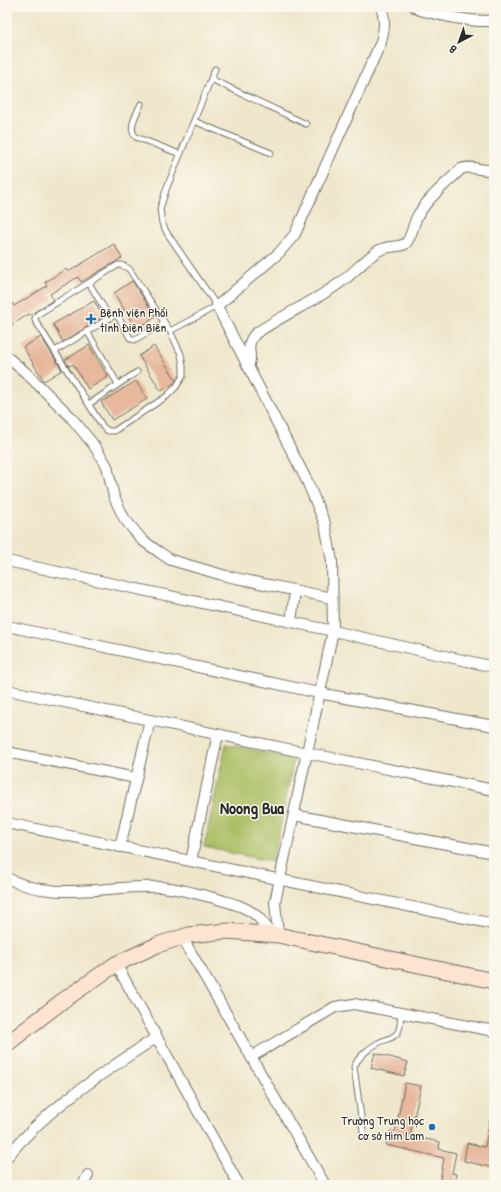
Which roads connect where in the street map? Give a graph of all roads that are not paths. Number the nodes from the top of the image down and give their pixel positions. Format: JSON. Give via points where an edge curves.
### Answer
{"nodes":[{"id":1,"x":381,"y":7,"type":"edge"},
{"id":2,"x":415,"y":7,"type":"edge"},
{"id":3,"x":494,"y":20,"type":"edge"},
{"id":4,"x":215,"y":69,"type":"dead end"},
{"id":5,"x":211,"y":79,"type":"junction"},
{"id":6,"x":141,"y":104,"type":"dead end"},
{"id":7,"x":194,"y":121,"type":"junction"},
{"id":8,"x":306,"y":124,"type":"dead end"},
{"id":9,"x":271,"y":153,"type":"dead end"},
{"id":10,"x":180,"y":154,"type":"junction"},
{"id":11,"x":494,"y":169,"type":"edge"},
{"id":12,"x":89,"y":283,"type":"junction"},
{"id":13,"x":217,"y":306,"type":"junction"},
{"id":14,"x":110,"y":318,"type":"junction"},
{"id":15,"x":164,"y":323,"type":"junction"},
{"id":16,"x":170,"y":331,"type":"junction"},
{"id":17,"x":87,"y":332,"type":"junction"},
{"id":18,"x":55,"y":351,"type":"junction"},
{"id":19,"x":7,"y":357,"type":"edge"},
{"id":20,"x":248,"y":366,"type":"junction"},
{"id":21,"x":137,"y":372,"type":"dead end"},
{"id":22,"x":118,"y":384,"type":"junction"},
{"id":23,"x":89,"y":404,"type":"junction"},
{"id":24,"x":7,"y":562,"type":"edge"},
{"id":25,"x":295,"y":591,"type":"junction"},
{"id":26,"x":332,"y":598,"type":"junction"},
{"id":27,"x":291,"y":622,"type":"junction"},
{"id":28,"x":7,"y":626,"type":"edge"},
{"id":29,"x":332,"y":631,"type":"junction"},
{"id":30,"x":494,"y":667,"type":"edge"},
{"id":31,"x":7,"y":690,"type":"edge"},
{"id":32,"x":320,"y":693,"type":"junction"},
{"id":33,"x":150,"y":720,"type":"junction"},
{"id":34,"x":494,"y":726,"type":"edge"},
{"id":35,"x":218,"y":734,"type":"junction"},
{"id":36,"x":7,"y":752,"type":"edge"},
{"id":37,"x":307,"y":753,"type":"junction"},
{"id":38,"x":136,"y":778,"type":"junction"},
{"id":39,"x":494,"y":790,"type":"edge"},
{"id":40,"x":294,"y":815,"type":"junction"},
{"id":41,"x":7,"y":824,"type":"edge"},
{"id":42,"x":120,"y":847,"type":"junction"},
{"id":43,"x":494,"y":853,"type":"edge"},
{"id":44,"x":191,"y":861,"type":"junction"},
{"id":45,"x":7,"y":878,"type":"edge"},
{"id":46,"x":280,"y":880,"type":"junction"},
{"id":47,"x":494,"y":924,"type":"edge"},
{"id":48,"x":275,"y":935,"type":"junction"},
{"id":49,"x":182,"y":937,"type":"junction"},
{"id":50,"x":116,"y":964,"type":"junction"},
{"id":51,"x":494,"y":981,"type":"edge"},
{"id":52,"x":401,"y":1013,"type":"junction"},
{"id":53,"x":494,"y":1031,"type":"edge"},
{"id":54,"x":157,"y":1037,"type":"junction"},
{"id":55,"x":7,"y":1044,"type":"edge"},
{"id":56,"x":251,"y":1056,"type":"junction"},
{"id":57,"x":364,"y":1138,"type":"dead end"},
{"id":58,"x":7,"y":1157,"type":"edge"},
{"id":59,"x":88,"y":1175,"type":"dead end"},
{"id":60,"x":83,"y":1185,"type":"edge"},
{"id":61,"x":239,"y":1185,"type":"edge"},
{"id":62,"x":325,"y":1185,"type":"edge"}],
"edges":[{"from":1,"to":13,"type":"street","via":[[384,14],[381,42],[295,234],[279,253]]},
{"from":2,"to":3,"type":"street","via":[[466,20]]},
{"from":4,"to":5,"type":"lane"},
{"from":5,"to":7,"type":"lane"},
{"from":5,"to":8,"type":"lane"},
{"from":6,"to":10,"type":"lane","via":[[132,126],[134,135]]},
{"from":7,"to":9,"type":"lane"},
{"from":7,"to":10,"type":"lane"},
{"from":10,"to":13,"type":"lane","via":[[160,209],[161,216],[167,233]]},
{"from":11,"to":20,"type":"street","via":[[468,167],[461,170],[424,206],[404,244],[380,250],[342,282],[255,334],[249,342]]},
{"from":12,"to":14,"type":"lane"},
{"from":12,"to":15,"type":"lane","via":[[118,265],[125,266]]},
{"from":12,"to":18,"type":"lane","via":[[35,318]]},
{"from":13,"to":16,"type":"lane"},
{"from":13,"to":20,"type":"street"},
{"from":14,"to":15,"type":"lane","via":[[116,314],[130,338],[134,340]]},
{"from":14,"to":17,"type":"lane"},
{"from":15,"to":16,"type":"lane"},
{"from":16,"to":23,"type":"lane","via":[[181,354],[183,376],[167,396],[114,430],[108,431]]},
{"from":17,"to":18,"type":"lane"},
{"from":17,"to":22,"type":"lane"},
{"from":18,"to":23,"type":"lane"},
{"from":19,"to":25,"type":"street","via":[[70,416],[93,444],[107,466],[114,497],[124,518],[142,540],[171,560],[226,576]]},
{"from":20,"to":26,"type":"street","via":[[307,481],[325,524],[332,561]]},
{"from":21,"to":22,"type":"lane"},
{"from":22,"to":23,"type":"lane"},
{"from":24,"to":27,"type":"street"},
{"from":25,"to":26,"type":"street"},
{"from":25,"to":27,"type":"street"},
{"from":26,"to":29,"type":"street"},
{"from":27,"to":29,"type":"street"},
{"from":28,"to":32,"type":"street"},
{"from":29,"to":30,"type":"street"},
{"from":29,"to":32,"type":"street"},
{"from":31,"to":33,"type":"street"},
{"from":32,"to":34,"type":"street"},
{"from":32,"to":37,"type":"street"},
{"from":33,"to":35,"type":"street"},
{"from":33,"to":38,"type":"street"},
{"from":35,"to":37,"type":"street"},
{"from":35,"to":44,"type":"street"},
{"from":36,"to":38,"type":"street"},
{"from":37,"to":39,"type":"street"},
{"from":37,"to":40,"type":"street"},
{"from":38,"to":42,"type":"street"},
{"from":40,"to":43,"type":"street"},
{"from":40,"to":46,"type":"street"},
{"from":41,"to":42,"type":"street"},
{"from":42,"to":44,"type":"street"},
{"from":44,"to":46,"type":"street"},
{"from":45,"to":48,"type":"street","via":[[28,887],[47,890],[162,887],[202,894],[250,911]]},
{"from":46,"to":47,"type":"street"},
{"from":46,"to":48,"type":"street","via":[[275,902]]},
{"from":48,"to":49,"type":"street","via":[[227,930]]},
{"from":48,"to":51,"type":"street"},
{"from":49,"to":50,"type":"street","via":[[156,945]]},
{"from":49,"to":56,"type":"street"},
{"from":50,"to":54,"type":"street"},
{"from":50,"to":55,"type":"street"},
{"from":52,"to":53,"type":"street"},
{"from":52,"to":56,"type":"street","via":[[354,1004],[335,1007]]},
{"from":52,"to":57,"type":"lane","via":[[397,1034],[379,1042],[361,1056],[354,1067]]},
{"from":54,"to":58,"type":"street","via":[[82,1087],[44,1118]]},
{"from":54,"to":61,"type":"street"},
{"from":56,"to":62,"type":"street"},
{"from":59,"to":60,"type":"street"}]}
